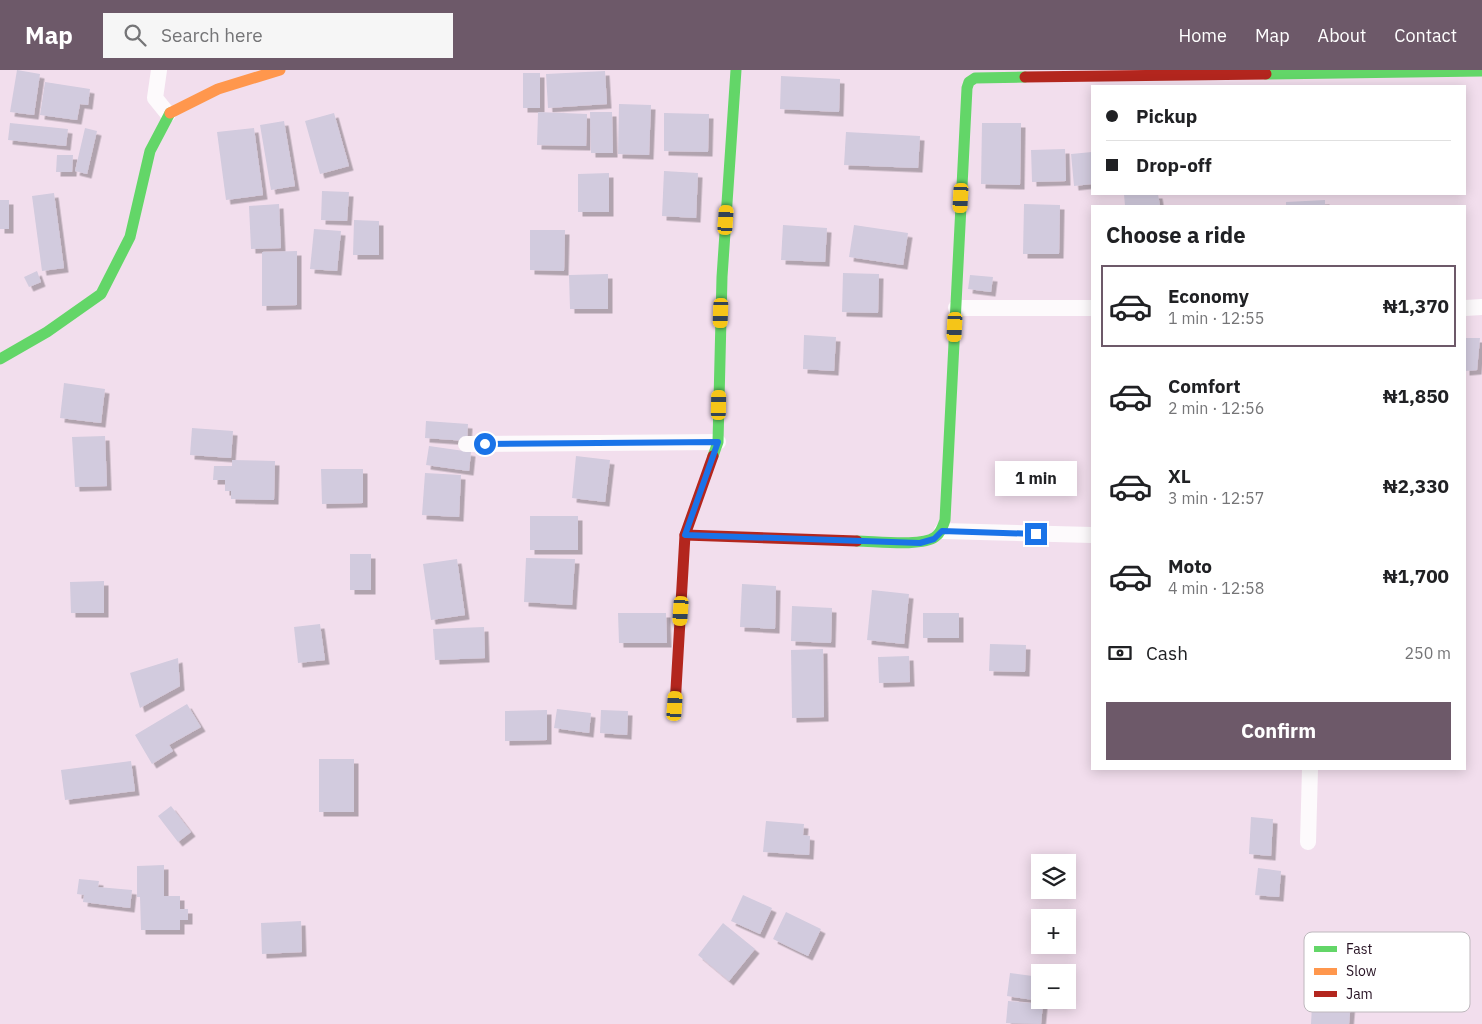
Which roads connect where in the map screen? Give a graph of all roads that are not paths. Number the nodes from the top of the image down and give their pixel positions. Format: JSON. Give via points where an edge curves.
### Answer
{"nodes":[{"id":1,"x":159,"y":70,"type":"edge"},
{"id":2,"x":280,"y":70,"type":"edge"},
{"id":3,"x":736,"y":70,"type":"edge"},
{"id":4,"x":1482,"y":71,"type":"edge"},
{"id":5,"x":168,"y":114,"type":"junction"},
{"id":6,"x":1482,"y":307,"type":"edge"},
{"id":7,"x":956,"y":308,"type":"junction"},
{"id":8,"x":1091,"y":308,"type":"edge"},
{"id":9,"x":1466,"y":308,"type":"edge"},
{"id":10,"x":0,"y":359,"type":"edge"},
{"id":11,"x":718,"y":442,"type":"junction"},
{"id":12,"x":466,"y":444,"type":"dead end"},
{"id":13,"x":942,"y":531,"type":"junction"},
{"id":14,"x":685,"y":535,"type":"junction"},
{"id":15,"x":1091,"y":535,"type":"edge"},
{"id":16,"x":675,"y":706,"type":"dead end"},
{"id":17,"x":1310,"y":770,"type":"edge"},
{"id":18,"x":1308,"y":842,"type":"dead end"}],
"edges":[{"from":1,"to":5,"type":"street","via":[[156,98]]},
{"from":2,"to":5,"type":"street","via":[[218,89]]},
{"from":3,"to":11,"type":"street","via":[[722,277]]},
{"from":4,"to":7,"type":"street","via":[[975,78],[967,88]]},
{"from":5,"to":10,"type":"street","via":[[150,151],[130,237],[101,294]]},
{"from":6,"to":9,"type":"street"},
{"from":7,"to":8,"type":"street"},
{"from":7,"to":13,"type":"street"},
{"from":11,"to":12,"type":"street"},
{"from":11,"to":14,"type":"street"},
{"from":13,"to":14,"type":"street","via":[[934,539],[920,543]]},
{"from":13,"to":15,"type":"street"},
{"from":14,"to":16,"type":"street"},
{"from":17,"to":18,"type":"street"}]}
